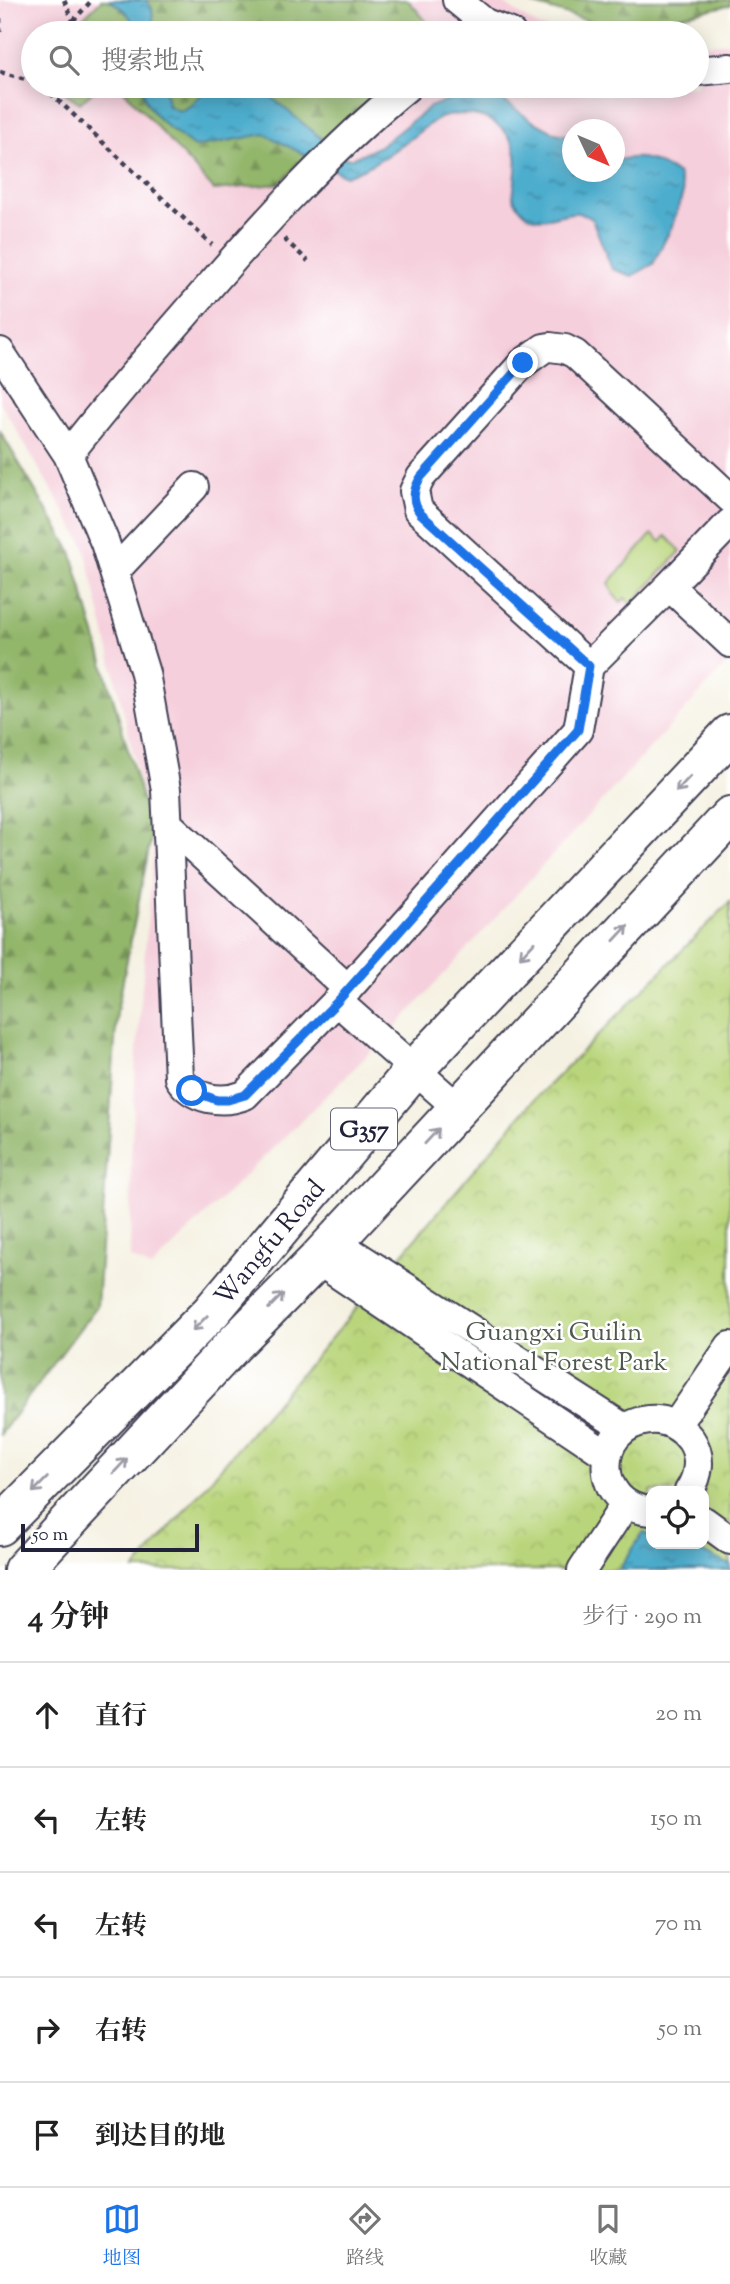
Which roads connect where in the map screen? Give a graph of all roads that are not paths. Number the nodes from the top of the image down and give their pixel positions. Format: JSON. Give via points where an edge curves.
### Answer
{"nodes":[{"id":1,"x":457,"y":0,"type":"edge"},
{"id":2,"x":473,"y":21,"type":"edge"},
{"id":3,"x":730,"y":68,"type":"edge"},
{"id":4,"x":709,"y":70,"type":"edge"},
{"id":5,"x":395,"y":98,"type":"edge"},
{"id":6,"x":0,"y":352,"type":"edge"},
{"id":7,"x":68,"y":455,"type":"junction"},
{"id":8,"x":194,"y":487,"type":"dead end"},
{"id":9,"x":730,"y":498,"type":"edge"},
{"id":10,"x":730,"y":523,"type":"edge"},
{"id":11,"x":114,"y":572,"type":"junction"},
{"id":12,"x":669,"y":586,"type":"junction"},
{"id":13,"x":730,"y":643,"type":"edge"},
{"id":14,"x":589,"y":666,"type":"junction"},
{"id":15,"x":730,"y":734,"type":"edge"},
{"id":16,"x":730,"y":816,"type":"edge"},
{"id":17,"x":168,"y":824,"type":"junction"},
{"id":18,"x":343,"y":995,"type":"junction"},
{"id":19,"x":414,"y":1070,"type":"junction"},
{"id":20,"x":458,"y":1108,"type":"junction"},
{"id":21,"x":326,"y":1251,"type":"junction"},
{"id":22,"x":730,"y":1346,"type":"edge"},
{"id":23,"x":676,"y":1425,"type":"junction"},
{"id":24,"x":624,"y":1428,"type":"junction"},
{"id":25,"x":607,"y":1455,"type":"junction"},
{"id":26,"x":692,"y":1486,"type":"edge"},
{"id":27,"x":639,"y":1507,"type":"edge"},
{"id":28,"x":709,"y":1525,"type":"edge"},
{"id":29,"x":0,"y":1526,"type":"edge"},
{"id":30,"x":730,"y":1540,"type":"edge"},
{"id":31,"x":23,"y":1570,"type":"edge"},
{"id":32,"x":582,"y":1570,"type":"edge"}],
"edges":[{"from":1,"to":2,"type":"street"},
{"from":3,"to":4,"type":"street"},
{"from":5,"to":7,"type":"street","via":[[303,182],[107,404]]},
{"from":6,"to":7,"type":"street"},
{"from":7,"to":11,"type":"street"},
{"from":8,"to":11,"type":"street"},
{"from":9,"to":14,"type":"street","via":[[575,354],[553,347],[523,363],[421,477],[414,491],[418,510]]},
{"from":10,"to":12,"type":"street"},
{"from":11,"to":17,"type":"street","via":[[145,673]]},
{"from":12,"to":13,"type":"street"},
{"from":12,"to":14,"type":"street"},
{"from":14,"to":18,"type":"street","via":[[578,730]]},
{"from":15,"to":19,"type":"highway","name":"Wangfu Road","number":"G357","one_way":true},
{"from":20,"to":16,"type":"highway","name":"Wangfu Road","number":"G357","one_way":true},
{"from":17,"to":18,"type":"street"},
{"from":17,"to":18,"type":"street","via":[[179,1078],[185,1086],[217,1100],[245,1095]]},
{"from":18,"to":19,"type":"street"},
{"from":19,"to":20,"type":"street"},
{"from":19,"to":29,"type":"highway","name":"Wangfu Road","number":"G357","one_way":true,"via":[[211,1312]]},
{"from":21,"to":20,"type":"highway","name":"Wangfu Road","number":"G357","one_way":true},
{"from":21,"to":24,"type":"street"},
{"from":21,"to":25,"type":"street"},
{"from":31,"to":21,"type":"highway","name":"Wangfu Road","number":"G357","one_way":true},
{"from":22,"to":23,"type":"street"},
{"from":23,"to":24,"type":"street","via":[[654,1419]]},
{"from":23,"to":26,"type":"street","via":[[697,1455]]},
{"from":24,"to":25,"type":"street"},
{"from":25,"to":27,"type":"street","via":[[611,1486]]},
{"from":27,"to":32,"type":"street"},
{"from":28,"to":30,"type":"street"}]}
